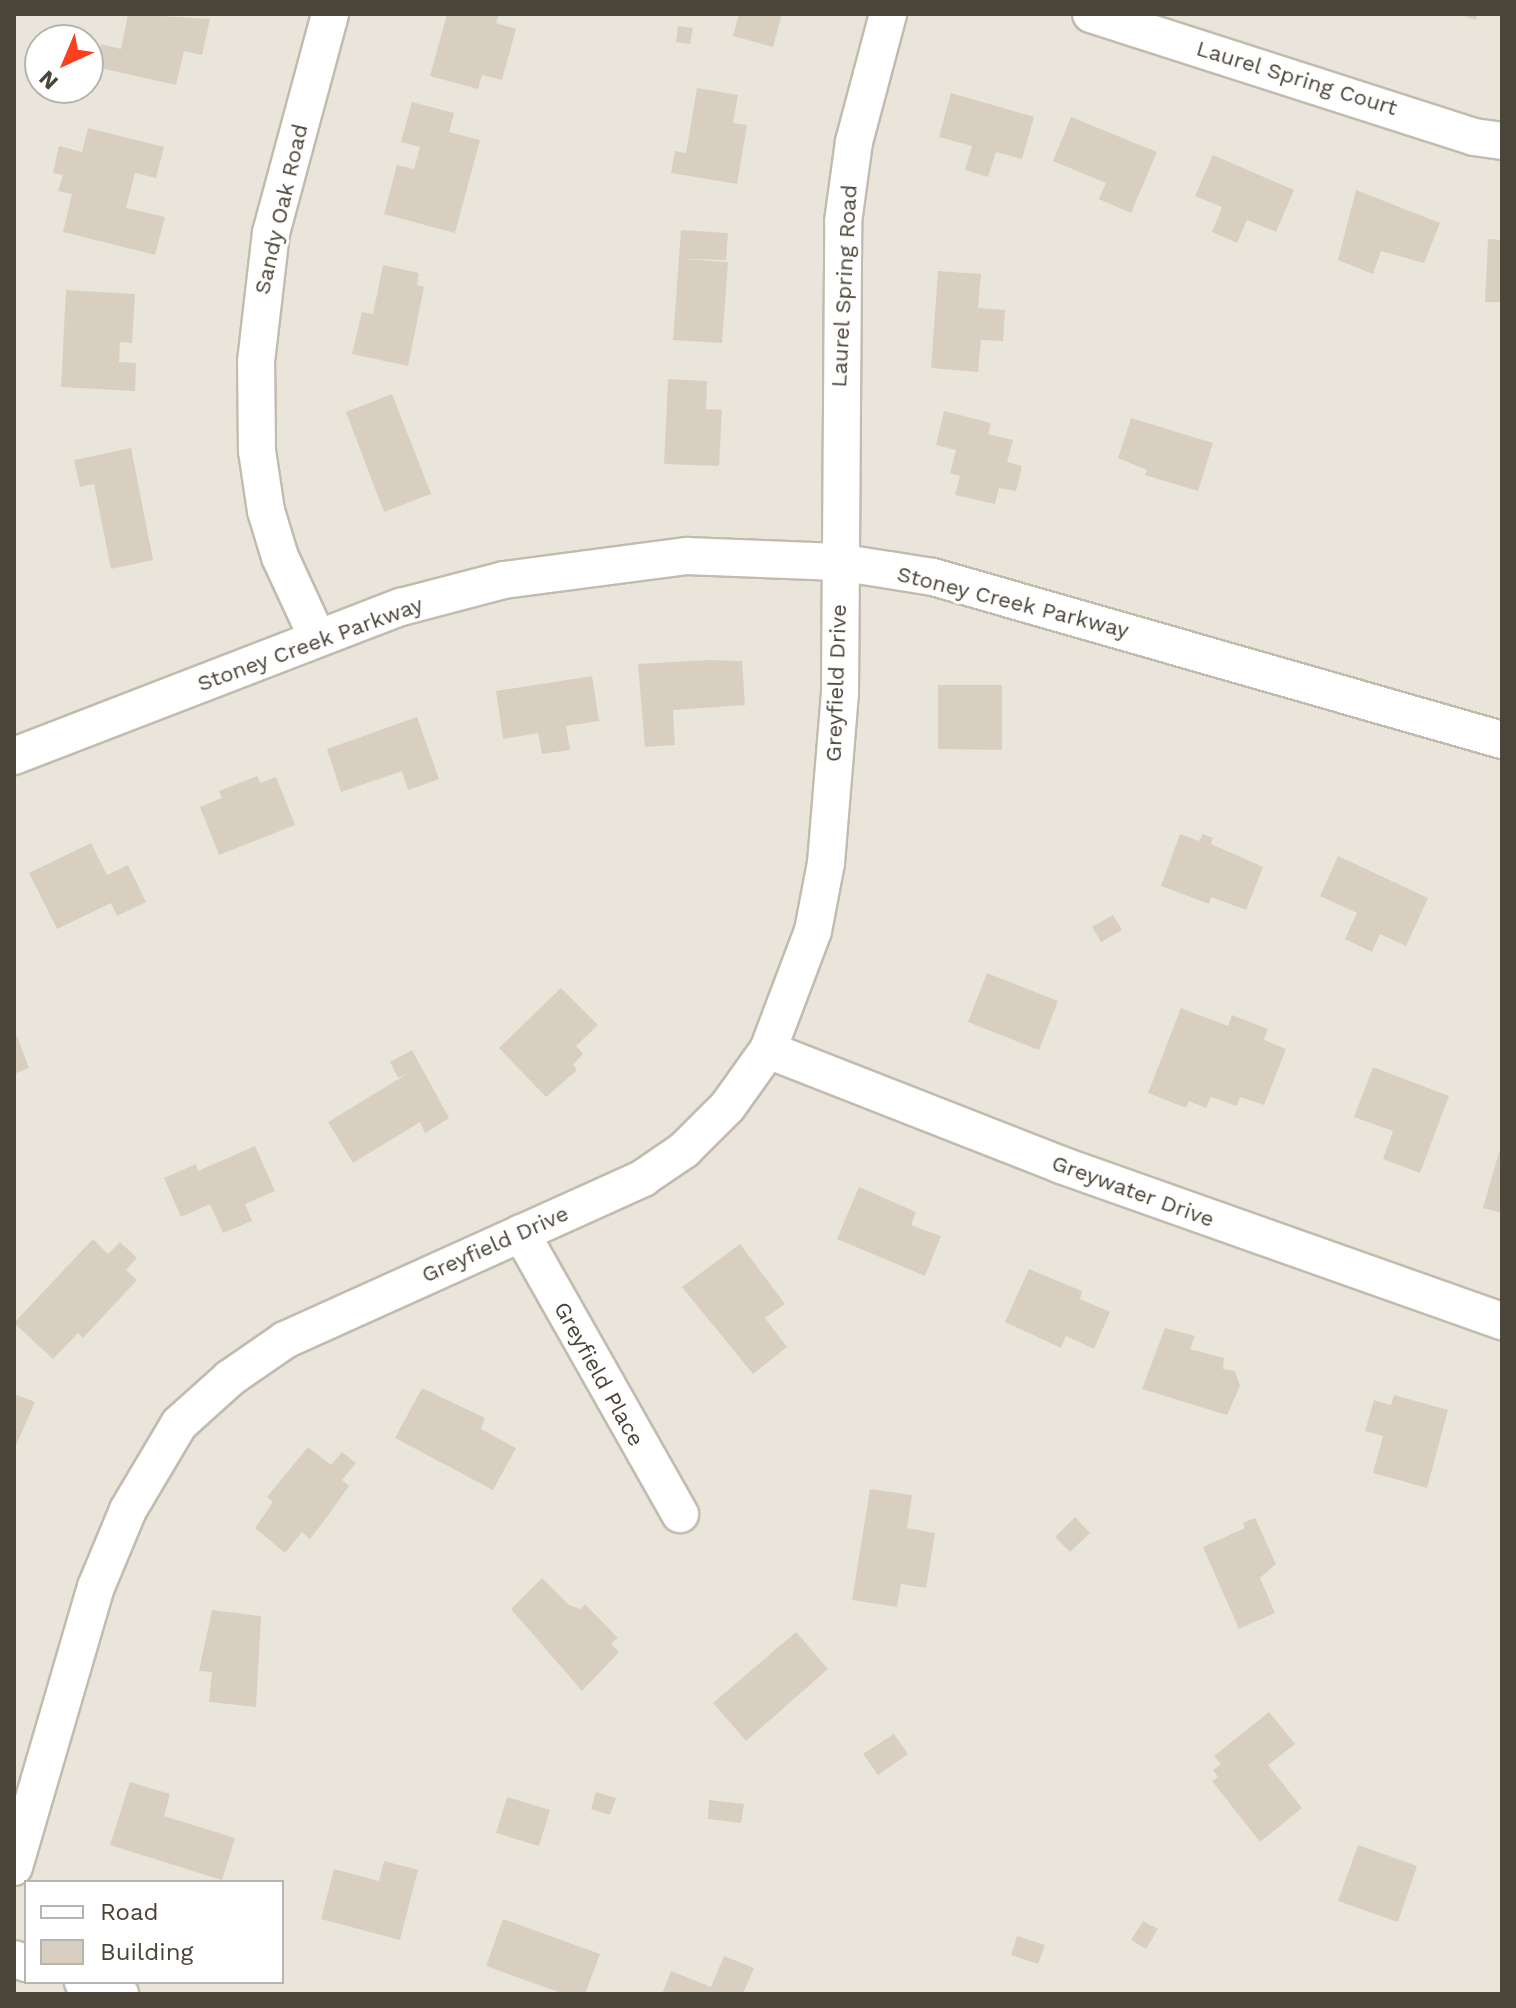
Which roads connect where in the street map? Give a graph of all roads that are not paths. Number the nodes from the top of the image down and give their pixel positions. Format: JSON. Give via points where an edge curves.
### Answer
{"nodes":[{"id":1,"x":330,"y":14,"type":"edge"},
{"id":2,"x":888,"y":14,"type":"edge"},
{"id":3,"x":1091,"y":14,"type":"edge"},
{"id":4,"x":1502,"y":141,"type":"edge"},
{"id":5,"x":838,"y":562,"type":"junction"},
{"id":6,"x":317,"y":637,"type":"junction"},
{"id":7,"x":1502,"y":740,"type":"edge"},
{"id":8,"x":14,"y":756,"type":"edge"},
{"id":9,"x":768,"y":1050,"type":"junction"},
{"id":10,"x":521,"y":1233,"type":"junction"},
{"id":11,"x":1502,"y":1321,"type":"edge"},
{"id":12,"x":680,"y":1514,"type":"dead end"},
{"id":13,"x":14,"y":1867,"type":"edge"},
{"id":14,"x":89,"y":1984,"type":"edge"},
{"id":15,"x":120,"y":1994,"type":"edge"}],
"edges":[{"from":1,"to":6,"type":"street","name":"Sandy Oak Road","via":[[271,233],[256,362],[257,451],[266,511],[280,557]]},
{"from":2,"to":5,"type":"street","name":"Laurel Spring Road","via":[[854,142],[843,222]]},
{"from":3,"to":4,"type":"street","name":"Laurel Spring Court","via":[[1474,137]]},
{"from":5,"to":6,"type":"street","name":"Stoney Creek Parkway","via":[[687,556],[609,562],[504,580],[401,607]]},
{"from":5,"to":7,"type":"street","name":"Stoney Creek Parkway","via":[[933,577]]},
{"from":5,"to":9,"type":"street","name":"Greyfield Drive","via":[[840,693],[826,863],[813,931]]},
{"from":6,"to":8,"type":"street","name":"Stoney Creek Parkway"},
{"from":9,"to":10,"type":"street","name":"Greyfield Drive","via":[[728,1106],[684,1150],[643,1178]]},
{"from":9,"to":11,"type":"street","name":"Greywater Drive","via":[[1061,1165]]},
{"from":10,"to":12,"type":"street","name":"Greyfield Place"},
{"from":10,"to":13,"type":"street","name":"Greyfield Drive","via":[[285,1340],[230,1378],[179,1424],[128,1510],[96,1587]]},
{"from":14,"to":15,"type":"street"}]}
